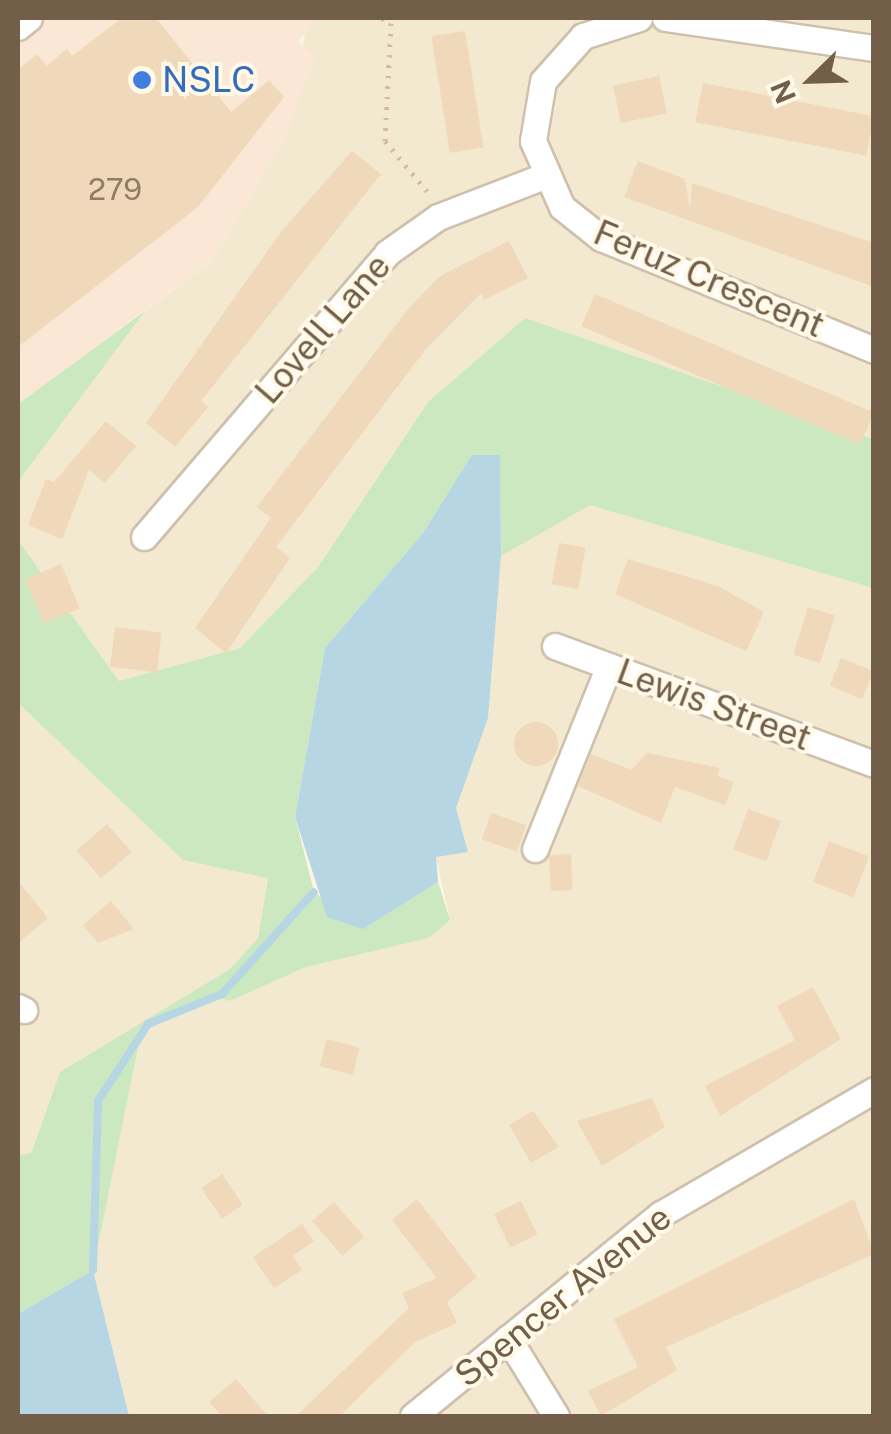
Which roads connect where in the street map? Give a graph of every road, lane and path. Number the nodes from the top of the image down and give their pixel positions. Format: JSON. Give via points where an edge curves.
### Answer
{"nodes":[{"id":1,"x":29,"y":18,"type":"edge"},
{"id":2,"x":382,"y":18,"type":"edge"},
{"id":3,"x":639,"y":18,"type":"edge"},
{"id":4,"x":666,"y":18,"type":"edge"},
{"id":5,"x":18,"y":27,"type":"edge"},
{"id":6,"x":874,"y":48,"type":"edge"},
{"id":7,"x":544,"y":176,"type":"junction"},
{"id":8,"x":446,"y":213,"type":"junction"},
{"id":9,"x":874,"y":350,"type":"edge"},
{"id":10,"x":144,"y":537,"type":"dead end"},
{"id":11,"x":554,"y":646,"type":"dead end"},
{"id":12,"x":609,"y":666,"type":"junction"},
{"id":13,"x":874,"y":764,"type":"edge"},
{"id":14,"x":536,"y":849,"type":"dead end"},
{"id":15,"x":874,"y":1090,"type":"edge"},
{"id":16,"x":508,"y":1338,"type":"junction"},
{"id":17,"x":413,"y":1416,"type":"edge"},
{"id":18,"x":556,"y":1416,"type":"edge"}],
"edges":[{"from":1,"to":5,"type":"street"},
{"from":2,"to":8,"type":"path","via":[[391,23],[385,141]]},
{"from":3,"to":7,"type":"street","name":"Feruz Crescent","via":[[583,36],[548,71],[533,118]]},
{"from":4,"to":6,"type":"street"},
{"from":7,"to":8,"type":"street","name":"Lovell Lane"},
{"from":7,"to":9,"type":"street","name":"Feruz Crescent","via":[[570,216],[601,238]]},
{"from":8,"to":10,"type":"street","name":"Lovell Lane","via":[[372,270]]},
{"from":11,"to":12,"type":"street","name":"Lewis Street"},
{"from":12,"to":13,"type":"street","name":"Lewis Street"},
{"from":12,"to":14,"type":"street"},
{"from":15,"to":16,"type":"street","name":"Spencer Avenue","via":[[661,1214]]},
{"from":16,"to":17,"type":"street","name":"Spencer Avenue"},
{"from":16,"to":18,"type":"street"}]}
